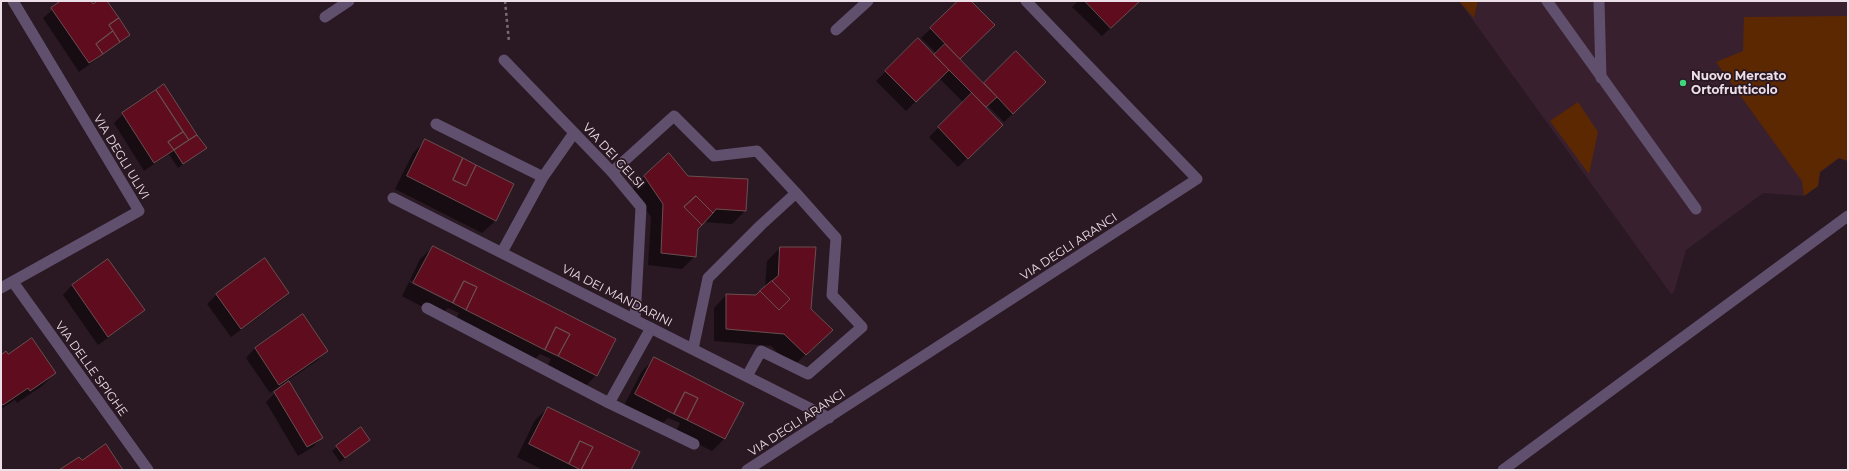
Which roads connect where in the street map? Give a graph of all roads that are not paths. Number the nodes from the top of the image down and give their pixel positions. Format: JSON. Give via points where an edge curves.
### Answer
{"nodes":[{"id":1,"x":13,"y":1,"type":"edge"},
{"id":2,"x":349,"y":1,"type":"edge"},
{"id":3,"x":868,"y":1,"type":"edge"},
{"id":4,"x":1026,"y":1,"type":"edge"},
{"id":5,"x":1547,"y":1,"type":"edge"},
{"id":6,"x":1599,"y":1,"type":"edge"},
{"id":7,"x":325,"y":16,"type":"dead end"},
{"id":8,"x":836,"y":30,"type":"dead end"},
{"id":9,"x":504,"y":60,"type":"road end"},
{"id":10,"x":1601,"y":78,"type":"junction"},
{"id":11,"x":436,"y":124,"type":"dead end"},
{"id":12,"x":574,"y":133,"type":"junction"},
{"id":13,"x":612,"y":172,"type":"junction"},
{"id":14,"x":543,"y":176,"type":"junction"},
{"id":15,"x":796,"y":194,"type":"junction"},
{"id":16,"x":393,"y":198,"type":"dead end"},
{"id":17,"x":1696,"y":209,"type":"dead end"},
{"id":18,"x":1848,"y":216,"type":"edge"},
{"id":19,"x":502,"y":252,"type":"junction"},
{"id":20,"x":13,"y":282,"type":"junction"},
{"id":21,"x":1,"y":288,"type":"edge"},
{"id":22,"x":427,"y":308,"type":"dead end"},
{"id":23,"x":635,"y":320,"type":"junction"},
{"id":24,"x":651,"y":328,"type":"junction"},
{"id":25,"x":693,"y":349,"type":"junction"},
{"id":26,"x":746,"y":376,"type":"junction"},
{"id":27,"x":609,"y":403,"type":"junction"},
{"id":28,"x":829,"y":418,"type":"junction"},
{"id":29,"x":694,"y":444,"type":"dead end"},
{"id":30,"x":148,"y":470,"type":"edge"},
{"id":31,"x":747,"y":470,"type":"edge"},
{"id":32,"x":1503,"y":470,"type":"edge"}],
"edges":[{"from":1,"to":20,"type":"street","name":"VIA DEGLI ULIVI","via":[[139,211]]},
{"from":2,"to":7,"type":"street"},
{"from":3,"to":8,"type":"street"},
{"from":4,"to":28,"type":"street","name":"VIA DEGLI ARANCI","via":[[1197,179]]},
{"from":5,"to":10,"type":"street"},
{"from":6,"to":10,"type":"street"},
{"from":9,"to":12,"type":"street","name":"VIA DEI GELSI"},
{"from":10,"to":17,"type":"street"},
{"from":11,"to":14,"type":"street"},
{"from":12,"to":13,"type":"street","name":"VIA DEI GELSI"},
{"from":12,"to":14,"type":"street"},
{"from":13,"to":15,"type":"street","via":[[674,116],[714,156],[757,151]]},
{"from":13,"to":23,"type":"street","name":"VIA DEI GELSI","via":[[641,207]]},
{"from":14,"to":19,"type":"street"},
{"from":15,"to":25,"type":"street","via":[[708,278]]},
{"from":15,"to":26,"type":"street","via":[[836,238],[832,295],[862,327],[808,374],[761,351]]},
{"from":16,"to":19,"type":"street","name":"VIA DEI MANDARINI"},
{"from":18,"to":32,"type":"street"},
{"from":19,"to":23,"type":"street","name":"VIA DEI MANDARINI"},
{"from":20,"to":21,"type":"street","name":"VIA DEGLI ULIVI"},
{"from":20,"to":30,"type":"street","name":"VIA DELLE SPIGHE"},
{"from":22,"to":27,"type":"street"},
{"from":23,"to":24,"type":"street","name":"VIA DEI MANDARINI"},
{"from":24,"to":25,"type":"street","name":"VIA DEI MANDARINI"},
{"from":24,"to":27,"type":"street"},
{"from":25,"to":26,"type":"street","name":"VIA DEI MANDARINI"},
{"from":26,"to":28,"type":"street","name":"VIA DEI MANDARINI"},
{"from":27,"to":29,"type":"street"},
{"from":28,"to":31,"type":"street","name":"VIA DEGLI ARANCI"}]}
